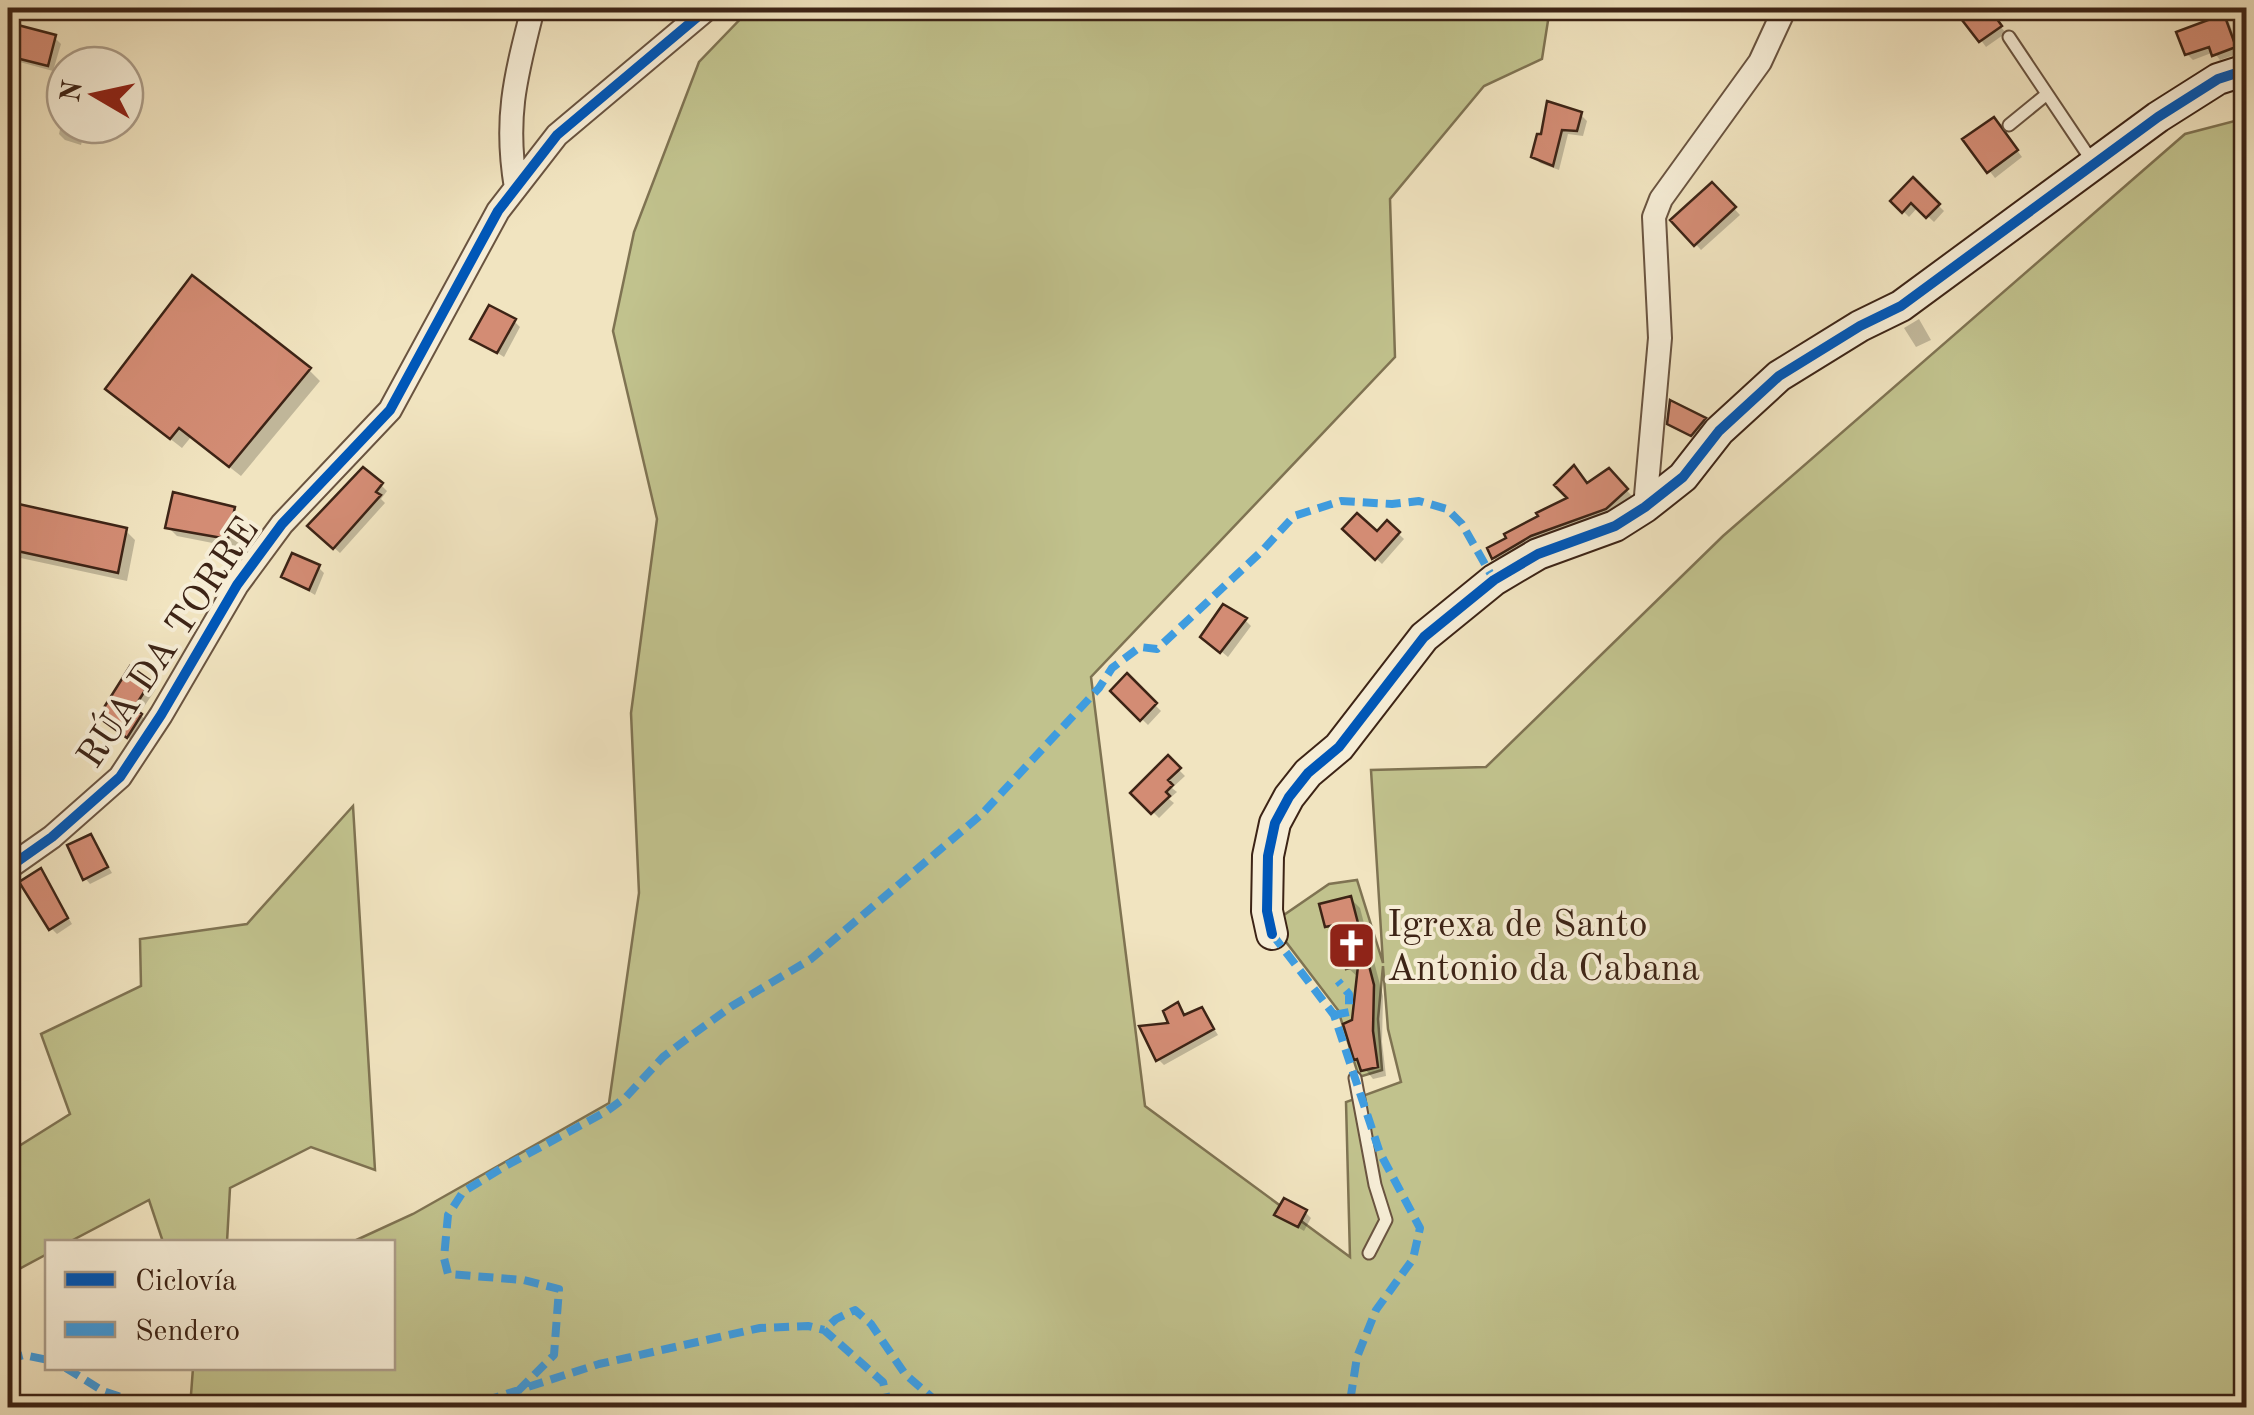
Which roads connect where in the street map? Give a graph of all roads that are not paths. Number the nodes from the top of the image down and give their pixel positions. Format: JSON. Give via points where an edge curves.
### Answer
{"nodes":[{"id":1,"x":533,"y":8,"type":"edge"},
{"id":2,"x":708,"y":8,"type":"edge"},
{"id":3,"x":1785,"y":8,"type":"edge"},
{"id":4,"x":2010,"y":37,"type":"dead end"},
{"id":5,"x":2246,"y":70,"type":"edge"},
{"id":6,"x":2047,"y":94,"type":"junction"},
{"id":7,"x":2010,"y":126,"type":"dead end"},
{"id":8,"x":2094,"y":165,"type":"junction"},
{"id":9,"x":516,"y":188,"type":"junction"},
{"id":10,"x":1645,"y":506,"type":"junction"},
{"id":11,"x":8,"y":868,"type":"edge"},
{"id":12,"x":1272,"y":934,"type":"dead end"},
{"id":13,"x":1355,"y":1078,"type":"dead end"},
{"id":14,"x":1369,"y":1253,"type":"dead end"}],
"edges":[{"from":1,"to":9,"type":"street","via":[[512,95],[509,146]]},
{"from":2,"to":9,"type":"street","name":"RÚA DA TORRE","via":[[557,135]]},
{"from":3,"to":10,"type":"street","via":[[1760,62],[1654,217],[1660,338]]},
{"from":4,"to":6,"type":"lane"},
{"from":5,"to":8,"type":"street","via":[[2158,116]]},
{"from":6,"to":7,"type":"lane"},
{"from":6,"to":8,"type":"lane"},
{"from":8,"to":10,"type":"street","via":[[1902,306],[1779,376],[1719,431],[1683,477]]},
{"from":9,"to":11,"type":"street","name":"RÚA DA TORRE","via":[[390,410],[282,524],[236,585],[120,777]]},
{"from":10,"to":12,"type":"street","via":[[1494,580],[1424,637],[1338,747],[1299,785],[1276,823],[1266,910]]},
{"from":13,"to":14,"type":"lane","via":[[1386,1220]]}]}
